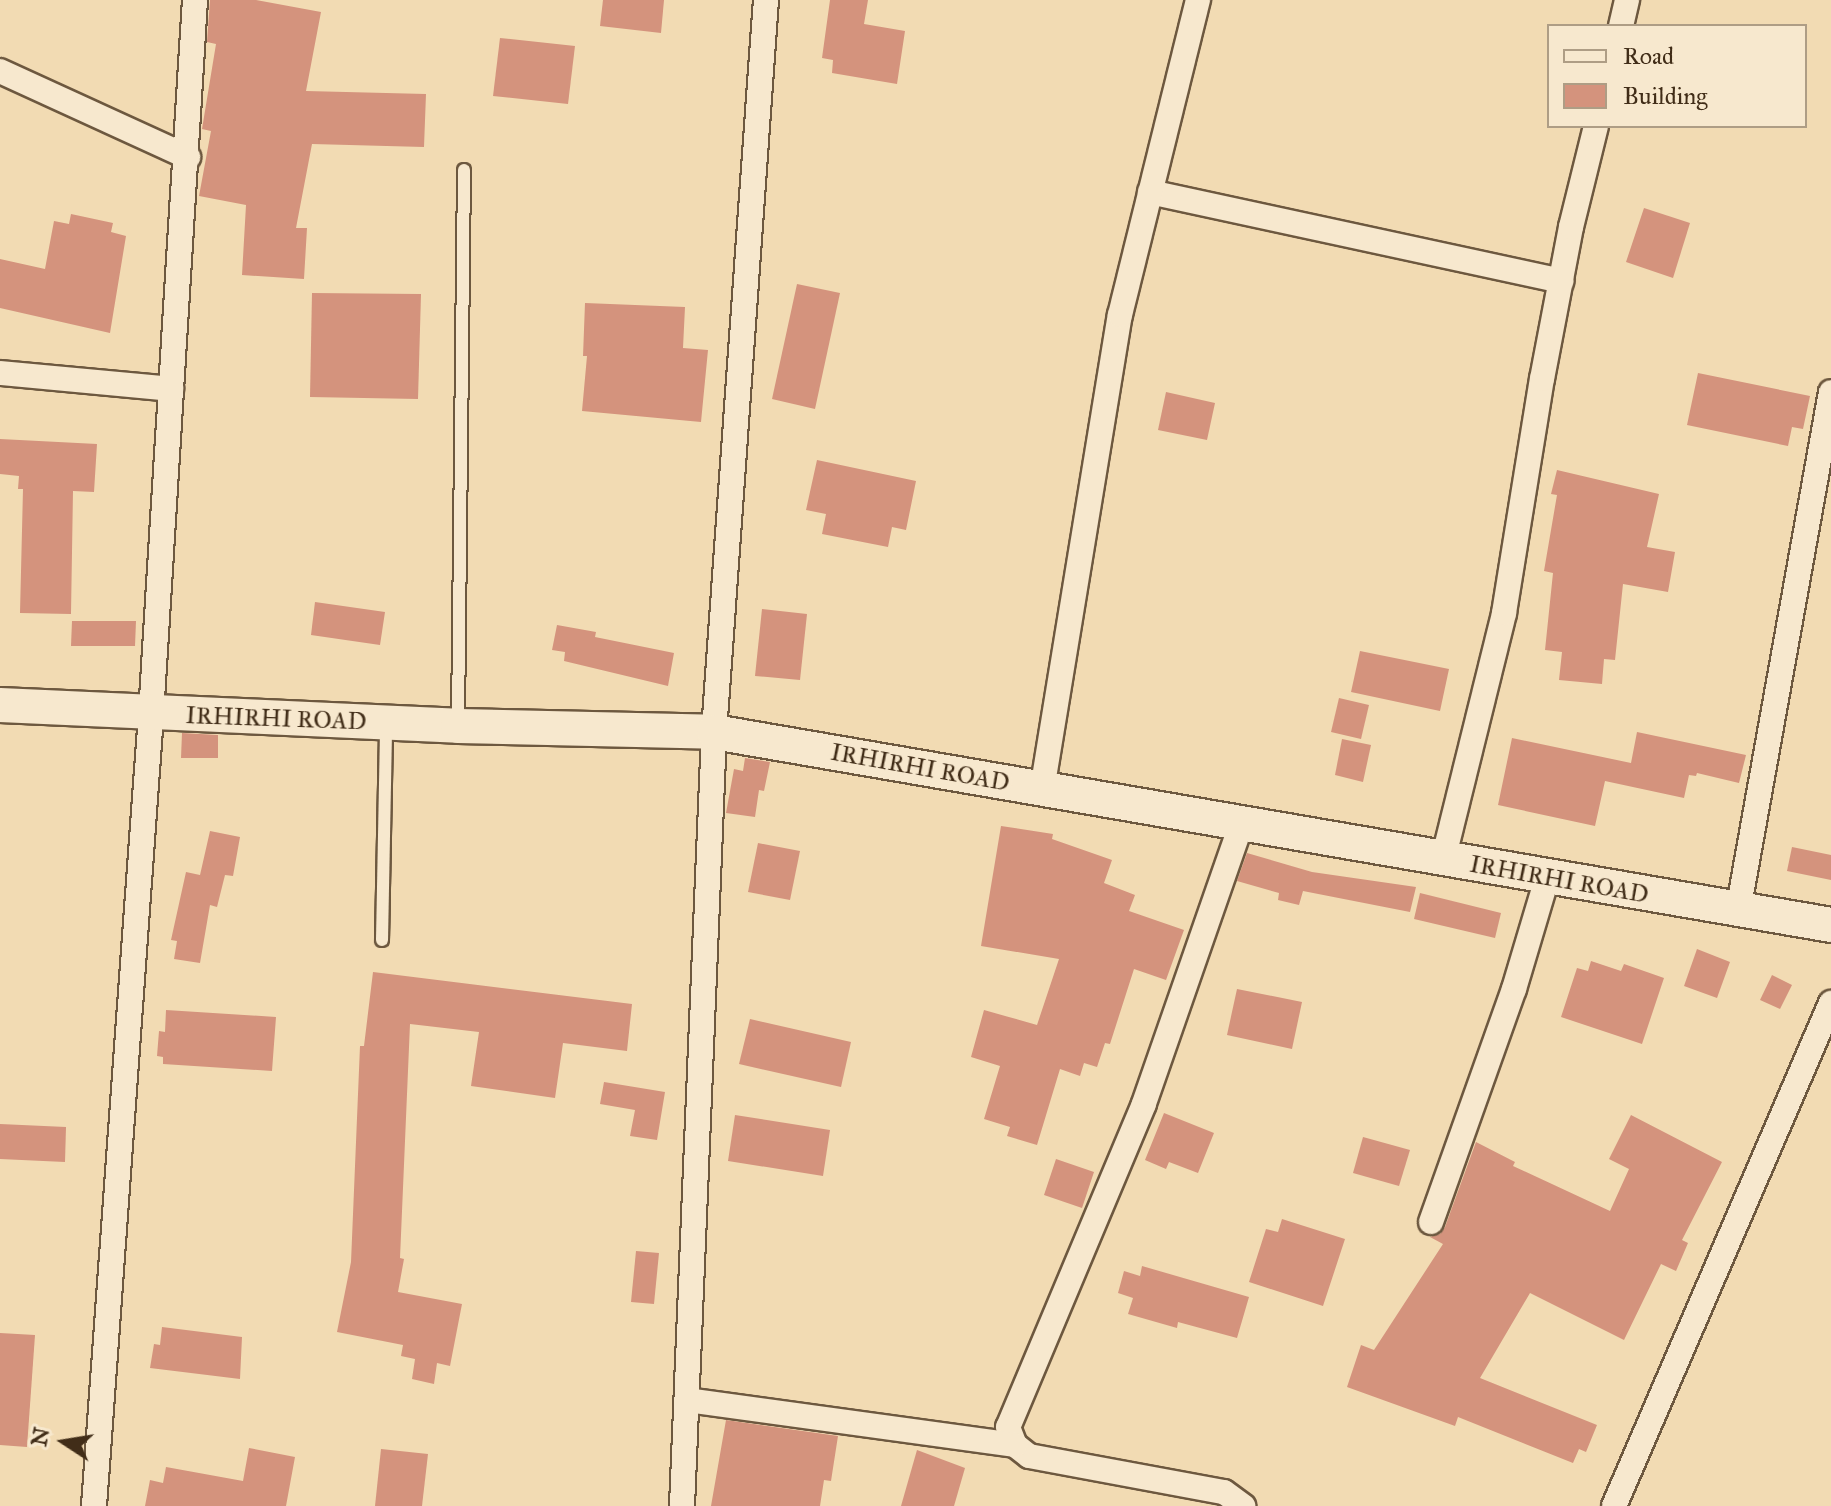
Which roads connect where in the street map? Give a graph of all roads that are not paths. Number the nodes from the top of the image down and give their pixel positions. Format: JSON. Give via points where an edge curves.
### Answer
{"nodes":[{"id":1,"x":195,"y":0,"type":"edge"},
{"id":2,"x":766,"y":0,"type":"edge"},
{"id":3,"x":1198,"y":0,"type":"edge"},
{"id":4,"x":1627,"y":0,"type":"edge"},
{"id":5,"x":1621,"y":24,"type":"edge"},
{"id":6,"x":0,"y":71,"type":"edge"},
{"id":7,"x":1596,"y":128,"type":"edge"},
{"id":8,"x":188,"y":157,"type":"junction"},
{"id":9,"x":464,"y":170,"type":"dead end"},
{"id":10,"x":1150,"y":192,"type":"junction"},
{"id":11,"x":1561,"y":281,"type":"junction"},
{"id":12,"x":0,"y":373,"type":"edge"},
{"id":13,"x":171,"y":389,"type":"junction"},
{"id":14,"x":1831,"y":392,"type":"edge"},
{"id":15,"x":0,"y":705,"type":"edge"},
{"id":16,"x":151,"y":715,"type":"junction"},
{"id":17,"x":386,"y":724,"type":"junction"},
{"id":18,"x":458,"y":726,"type":"junction"},
{"id":19,"x":714,"y":732,"type":"junction"},
{"id":20,"x":1042,"y":790,"type":"junction"},
{"id":21,"x":1241,"y":825,"type":"junction"},
{"id":22,"x":1443,"y":860,"type":"junction"},
{"id":23,"x":1547,"y":878,"type":"junction"},
{"id":24,"x":1738,"y":911,"type":"junction"},
{"id":25,"x":1831,"y":925,"type":"edge"},
{"id":26,"x":382,"y":940,"type":"dead end"},
{"id":27,"x":1831,"y":1003,"type":"edge"},
{"id":28,"x":1431,"y":1222,"type":"dead end"},
{"id":29,"x":687,"y":1400,"type":"junction"},
{"id":30,"x":1015,"y":1445,"type":"junction"},
{"id":31,"x":94,"y":1506,"type":"edge"},
{"id":32,"x":682,"y":1506,"type":"edge"},
{"id":33,"x":1243,"y":1506,"type":"edge"},
{"id":34,"x":1614,"y":1506,"type":"edge"}],
"edges":[{"from":1,"to":8,"type":"street"},
{"from":2,"to":19,"type":"street"},
{"from":3,"to":10,"type":"street"},
{"from":4,"to":5,"type":"street"},
{"from":6,"to":8,"type":"street"},
{"from":7,"to":11,"type":"street"},
{"from":8,"to":13,"type":"street"},
{"from":9,"to":18,"type":"lane"},
{"from":10,"to":11,"type":"street"},
{"from":10,"to":20,"type":"street","via":[[1120,315]]},
{"from":11,"to":22,"type":"street","via":[[1504,613]]},
{"from":12,"to":13,"type":"street"},
{"from":13,"to":16,"type":"street"},
{"from":14,"to":24,"type":"street"},
{"from":15,"to":16,"type":"street","name":"IRHIRHI ROAD"},
{"from":16,"to":17,"type":"street","name":"IRHIRHI ROAD"},
{"from":16,"to":31,"type":"street"},
{"from":17,"to":18,"type":"street","name":"IRHIRHI ROAD"},
{"from":17,"to":26,"type":"lane"},
{"from":18,"to":19,"type":"street","name":"IRHIRHI ROAD"},
{"from":19,"to":20,"type":"street","name":"IRHIRHI ROAD"},
{"from":19,"to":29,"type":"street"},
{"from":20,"to":21,"type":"street","name":"IRHIRHI ROAD"},
{"from":21,"to":22,"type":"street","name":"IRHIRHI ROAD"},
{"from":21,"to":30,"type":"street","via":[[1144,1104],[1008,1427]]},
{"from":22,"to":23,"type":"street","name":"IRHIRHI ROAD"},
{"from":23,"to":24,"type":"street","name":"IRHIRHI ROAD"},
{"from":23,"to":28,"type":"street","via":[[1514,989]]},
{"from":24,"to":25,"type":"street","name":"IRHIRHI ROAD"},
{"from":27,"to":34,"type":"street"},
{"from":29,"to":30,"type":"street"},
{"from":29,"to":32,"type":"street"},
{"from":30,"to":33,"type":"street","via":[[1029,1456],[1224,1492]]}]}
